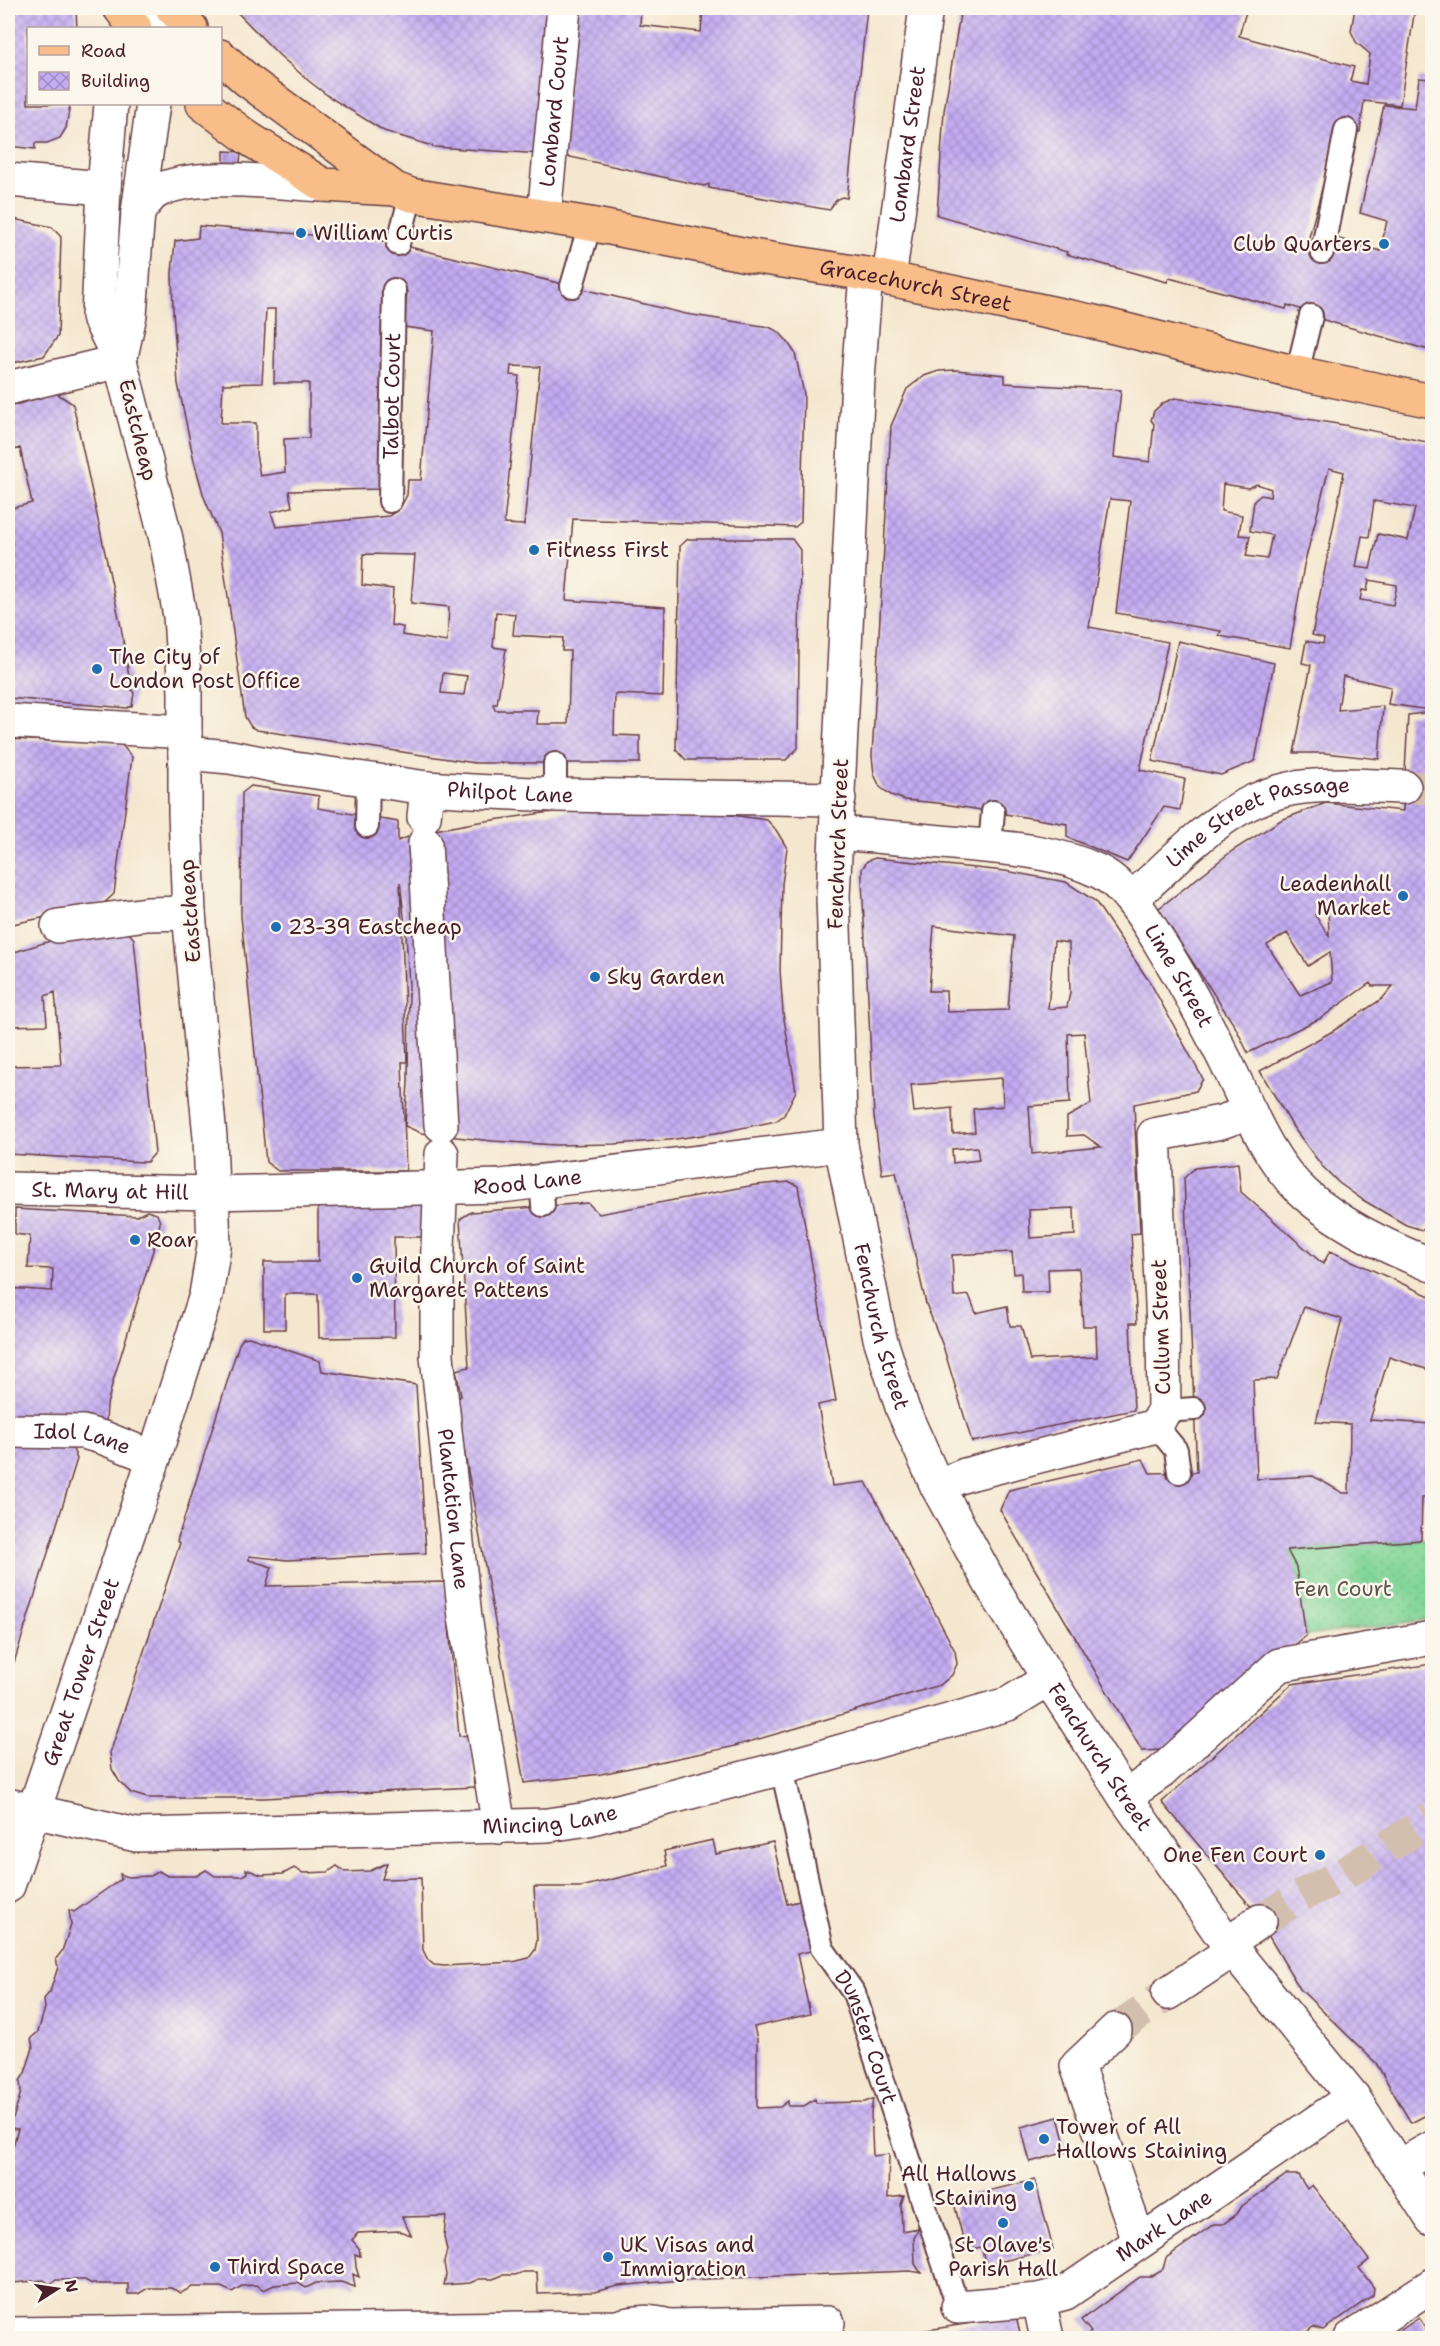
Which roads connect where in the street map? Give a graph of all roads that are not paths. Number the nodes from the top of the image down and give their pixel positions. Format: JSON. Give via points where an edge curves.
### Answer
{"nodes":[{"id":1,"x":118,"y":8,"type":"edge"},
{"id":2,"x":157,"y":8,"type":"edge"},
{"id":3,"x":172,"y":8,"type":"edge"},
{"id":4,"x":564,"y":8,"type":"edge"},
{"id":5,"x":926,"y":8,"type":"edge"},
{"id":6,"x":116,"y":27,"type":"edge"},
{"id":7,"x":134,"y":27,"type":"edge"},
{"id":8,"x":158,"y":27,"type":"edge"},
{"id":9,"x":190,"y":27,"type":"edge"},
{"id":10,"x":222,"y":59,"type":"edge"},
{"id":11,"x":111,"y":105,"type":"edge"},
{"id":12,"x":153,"y":105,"type":"edge"},
{"id":13,"x":204,"y":105,"type":"edge"},
{"id":14,"x":1346,"y":130,"type":"dead end"},
{"id":15,"x":8,"y":180,"type":"edge"},
{"id":16,"x":323,"y":185,"type":"junction"},
{"id":17,"x":104,"y":188,"type":"junction"},
{"id":18,"x":403,"y":192,"type":"junction"},
{"id":19,"x":138,"y":212,"type":"junction"},
{"id":20,"x":544,"y":216,"type":"junction"},
{"id":21,"x":590,"y":224,"type":"junction"},
{"id":22,"x":398,"y":244,"type":"dead end"},
{"id":23,"x":1322,"y":252,"type":"dead end"},
{"id":24,"x":877,"y":277,"type":"junction"},
{"id":25,"x":572,"y":286,"type":"dead end"},
{"id":26,"x":394,"y":290,"type":"dead end"},
{"id":27,"x":1311,"y":316,"type":"dead end"},
{"id":28,"x":120,"y":361,"type":"junction"},
{"id":29,"x":1297,"y":373,"type":"junction"},
{"id":30,"x":8,"y":388,"type":"edge"},
{"id":31,"x":1432,"y":401,"type":"edge"},
{"id":32,"x":390,"y":501,"type":"dead end"},
{"id":33,"x":8,"y":721,"type":"edge"},
{"id":34,"x":185,"y":742,"type":"junction"},
{"id":35,"x":368,"y":779,"type":"junction"},
{"id":36,"x":1404,"y":787,"type":"tunnel mouth"},
{"id":37,"x":838,"y":799,"type":"junction"},
{"id":38,"x":993,"y":812,"type":"dead end"},
{"id":39,"x":426,"y":816,"type":"junction"},
{"id":40,"x":367,"y":826,"type":"dead end"},
{"id":41,"x":836,"y":833,"type":"junction"},
{"id":42,"x":990,"y":846,"type":"junction"},
{"id":43,"x":1131,"y":899,"type":"junction"},
{"id":44,"x":189,"y":913,"type":"junction"},
{"id":45,"x":58,"y":926,"type":"dead end"},
{"id":46,"x":1250,"y":1112,"type":"junction"},
{"id":47,"x":841,"y":1145,"type":"junction"},
{"id":48,"x":440,"y":1188,"type":"junction"},
{"id":49,"x":8,"y":1189,"type":"edge"},
{"id":50,"x":213,"y":1193,"type":"junction"},
{"id":51,"x":1432,"y":1265,"type":"edge"},
{"id":52,"x":1172,"y":1415,"type":"junction"},
{"id":53,"x":8,"y":1431,"type":"edge"},
{"id":54,"x":154,"y":1458,"type":"junction"},
{"id":55,"x":1179,"y":1472,"type":"dead end"},
{"id":56,"x":937,"y":1486,"type":"junction"},
{"id":57,"x":1432,"y":1638,"type":"edge"},
{"id":58,"x":1049,"y":1679,"type":"junction"},
{"id":59,"x":782,"y":1768,"type":"junction"},
{"id":60,"x":1125,"y":1797,"type":"junction"},
{"id":61,"x":20,"y":1808,"type":"edge"},
{"id":62,"x":499,"y":1827,"type":"junction"},
{"id":63,"x":8,"y":1886,"type":"edge"},
{"id":64,"x":1260,"y":1921,"type":"tunnel mouth"},
{"id":65,"x":1230,"y":1946,"type":"junction"},
{"id":66,"x":1168,"y":1993,"type":"tunnel mouth"},
{"id":67,"x":1115,"y":2030,"type":"tunnel mouth"},
{"id":68,"x":1353,"y":2097,"type":"junction"},
{"id":69,"x":1432,"y":2148,"type":"edge"},
{"id":70,"x":1398,"y":2167,"type":"junction"},
{"id":71,"x":1432,"y":2219,"type":"edge"},
{"id":72,"x":1139,"y":2241,"type":"junction"},
{"id":73,"x":1432,"y":2285,"type":"edge"},
{"id":74,"x":1039,"y":2300,"type":"junction"},
{"id":75,"x":958,"y":2307,"type":"joint"},
{"id":76,"x":818,"y":2328,"type":"edge"},
{"id":77,"x":694,"y":2332,"type":"edge"},
{"id":78,"x":8,"y":2334,"type":"edge"},
{"id":79,"x":1047,"y":2338,"type":"edge"},
{"id":80,"x":1352,"y":2338,"type":"edge"}],
"edges":[{"from":1,"to":6,"type":"street"},
{"from":1,"to":7,"type":"main road"},
{"from":2,"to":8,"type":"street"},
{"from":3,"to":9,"type":"main road"},
{"from":4,"to":20,"type":"street","name":"Lombard Court"},
{"from":5,"to":24,"type":"street","name":"Lombard Street"},
{"from":10,"to":18,"type":"main road","name":"Gracechurch Street"},
{"from":11,"to":17,"type":"street","name":"Eastcheap"},
{"from":12,"to":19,"type":"street","name":"Eastcheap"},
{"from":13,"to":16,"type":"main road","name":"Gracechurch Street"},
{"from":14,"to":23,"type":"lane"},
{"from":15,"to":17,"type":"street"},
{"from":16,"to":18,"type":"main road","name":"Gracechurch Street"},
{"from":16,"to":19,"type":"street","name":"Gracechurch Street","via":[[211,180],[179,184],[155,192]]},
{"from":17,"to":28,"type":"street","name":"Eastcheap","via":[[98,316]]},
{"from":18,"to":20,"type":"main road","name":"Gracechurch Street"},
{"from":18,"to":22,"type":"lane"},
{"from":19,"to":28,"type":"street","name":"Eastcheap","via":[[130,315]]},
{"from":20,"to":21,"type":"main road","name":"Gracechurch Street"},
{"from":21,"to":24,"type":"main road","name":"Gracechurch Street"},
{"from":21,"to":25,"type":"lane"},
{"from":24,"to":29,"type":"main road","name":"Gracechurch Street","via":[[1134,331]]},
{"from":24,"to":37,"type":"street","name":"Fenchurch Street","via":[[858,379]]},
{"from":26,"to":32,"type":"lane","name":"Talbot Court"},
{"from":27,"to":29,"type":"lane"},
{"from":28,"to":30,"type":"street"},
{"from":28,"to":34,"type":"street","name":"Eastcheap","via":[[166,539],[180,616]]},
{"from":29,"to":31,"type":"main road","name":"Gracechurch Street"},
{"from":33,"to":34,"type":"street","name":"Philpot Lane"},
{"from":34,"to":35,"type":"street","name":"Philpot Lane","via":[[230,757]]},
{"from":34,"to":44,"type":"street","name":"Eastcheap"},
{"from":35,"to":39,"type":"street","name":"Philpot Lane"},
{"from":35,"to":40,"type":"lane"},
{"from":36,"to":43,"type":"street","name":"Lime Street Passage","via":[[1302,787],[1246,803],[1199,836]]},
{"from":37,"to":39,"type":"street","name":"Philpot Lane","via":[[555,779]]},
{"from":37,"to":41,"type":"street","name":"Fenchurch Street"},
{"from":38,"to":42,"type":"lane"},
{"from":39,"to":48,"type":"street","name":"Plantation Lane","via":[[442,1139]]},
{"from":41,"to":42,"type":"street","name":"Lime Street"},
{"from":41,"to":47,"type":"street","name":"Fenchurch Street","via":[[833,907]]},
{"from":42,"to":43,"type":"street","name":"Lime Street","via":[[1059,856],[1102,873]]},
{"from":43,"to":46,"type":"street","name":"Lime Street","via":[[1200,1012]]},
{"from":44,"to":45,"type":"street","via":[[147,914]]},
{"from":44,"to":50,"type":"street","name":"Eastcheap"},
{"from":46,"to":51,"type":"street","name":"Lime Street","via":[[1282,1167],[1305,1194],[1394,1251]]},
{"from":46,"to":52,"type":"street","name":"Cullum Street","via":[[1154,1135],[1163,1324]]},
{"from":47,"to":48,"type":"street","name":"Rood Lane","via":[[542,1193],[501,1186]]},
{"from":47,"to":56,"type":"street","name":"Fenchurch Street","via":[[880,1338],[903,1410]]},
{"from":48,"to":50,"type":"street","name":"Rood Lane"},
{"from":48,"to":62,"type":"street","name":"Plantation Lane","via":[[438,1366],[465,1617]]},
{"from":49,"to":50,"type":"street","name":"St. Mary at Hill"},
{"from":50,"to":54,"type":"street","name":"Eastcheap","via":[[214,1246],[206,1295]]},
{"from":52,"to":55,"type":"lane"},
{"from":52,"to":56,"type":"street","name":"Cullum Street","via":[[965,1474]]},
{"from":53,"to":54,"type":"street","name":"Idol Lane","via":[[83,1432]]},
{"from":54,"to":61,"type":"street","name":"Great Tower Street"},
{"from":56,"to":58,"type":"street","name":"Fenchurch Street"},
{"from":57,"to":60,"type":"street","via":[[1280,1665],[1161,1772]]},
{"from":58,"to":59,"type":"street","name":"Mincing Lane","via":[[1008,1704]]},
{"from":58,"to":60,"type":"street","name":"Fenchurch Street"},
{"from":59,"to":62,"type":"street","name":"Mincing Lane","via":[[588,1819]]},
{"from":59,"to":75,"type":"lane","name":"Dunster Court","via":[[822,1948],[854,1993]]},
{"from":60,"to":65,"type":"street","name":"Fenchurch Street"},
{"from":61,"to":62,"type":"street","name":"Mincing Lane","via":[[136,1835]]},
{"from":61,"to":63,"type":"street","name":"Great Tower Street"},
{"from":64,"to":65,"type":"street"},
{"from":65,"to":66,"type":"street"},
{"from":65,"to":68,"type":"street","name":"Fenchurch Street"},
{"from":67,"to":72,"type":"street","via":[[1077,2066]]},
{"from":68,"to":70,"type":"street","name":"Fenchurch Street"},
{"from":68,"to":72,"type":"street","name":"Mark Lane"},
{"from":69,"to":70,"type":"street"},
{"from":70,"to":71,"type":"street","name":"Fenchurch Street"},
{"from":72,"to":74,"type":"street","name":"Mark Lane","via":[[1065,2293]]},
{"from":73,"to":80,"type":"street"},
{"from":74,"to":75,"type":"street","name":"Mark Lane"},
{"from":74,"to":79,"type":"street"},
{"from":76,"to":77,"type":"street"},
{"from":77,"to":78,"type":"street","via":[[639,2321],[617,2327]]}]}
